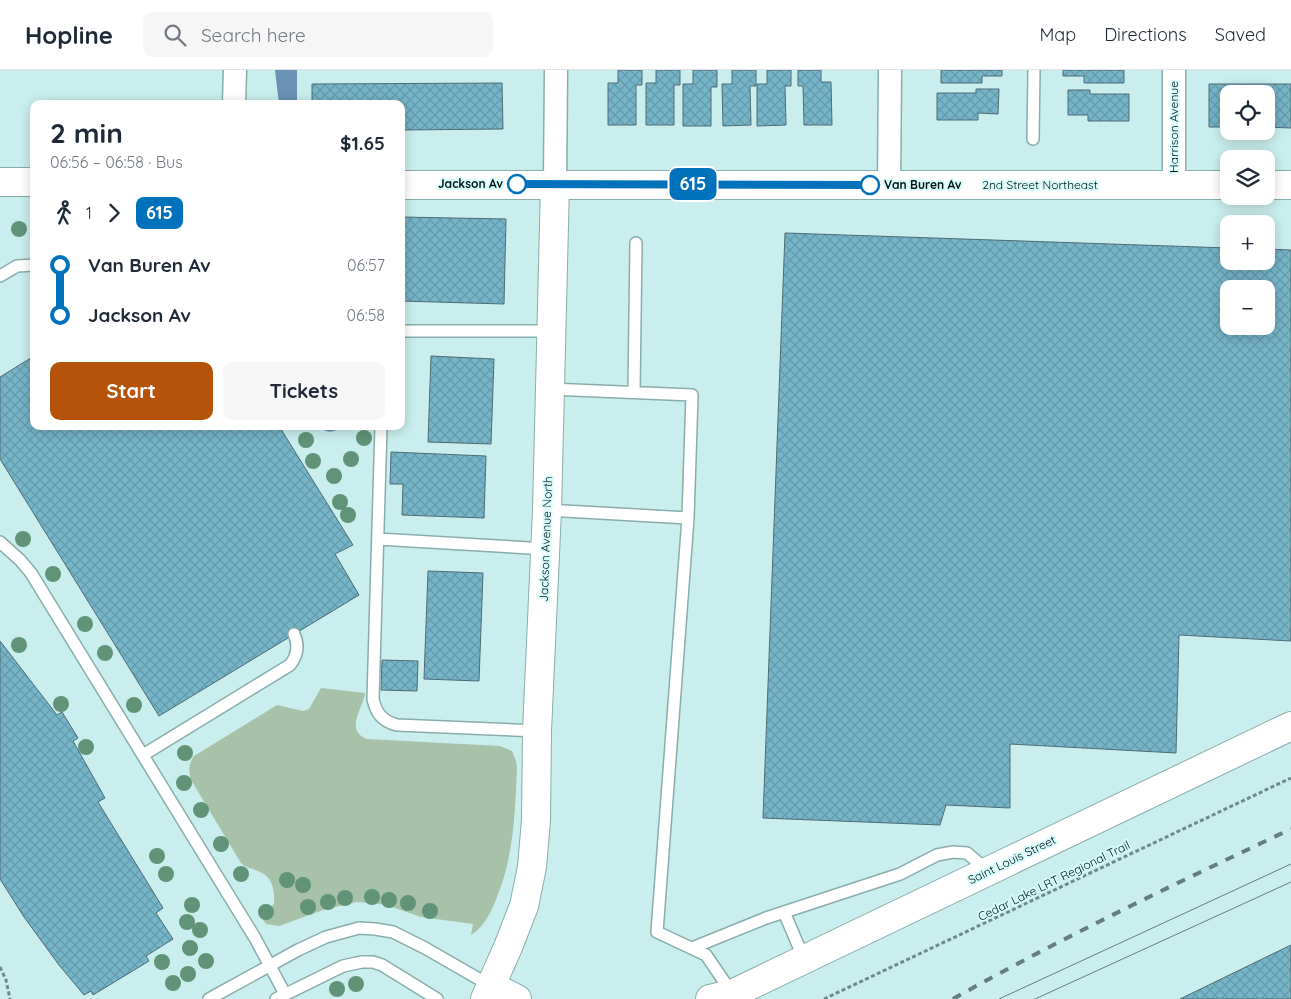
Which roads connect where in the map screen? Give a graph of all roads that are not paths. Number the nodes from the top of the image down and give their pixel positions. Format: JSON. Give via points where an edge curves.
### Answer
{"nodes":[{"id":1,"x":235,"y":70,"type":"edge"},
{"id":2,"x":556,"y":70,"type":"edge"},
{"id":3,"x":890,"y":70,"type":"edge"},
{"id":4,"x":1034,"y":70,"type":"edge"},
{"id":5,"x":1174,"y":70,"type":"edge"},
{"id":6,"x":234,"y":100,"type":"edge"},
{"id":7,"x":1033,"y":139,"type":"dead end"},
{"id":8,"x":0,"y":182,"type":"edge"},
{"id":9,"x":30,"y":182,"type":"edge"},
{"id":10,"x":405,"y":184,"type":"edge"},
{"id":11,"x":555,"y":184,"type":"junction"},
{"id":12,"x":889,"y":185,"type":"junction"},
{"id":13,"x":1174,"y":185,"type":"junction"},
{"id":14,"x":1220,"y":185,"type":"edge"},
{"id":15,"x":1275,"y":185,"type":"edge"},
{"id":16,"x":1291,"y":185,"type":"edge"},
{"id":17,"x":636,"y":243,"type":"dead end"},
{"id":18,"x":30,"y":266,"type":"edge"},
{"id":19,"x":0,"y":276,"type":"edge"},
{"id":20,"x":405,"y":331,"type":"edge"},
{"id":21,"x":552,"y":331,"type":"junction"},
{"id":22,"x":550,"y":389,"type":"junction"},
{"id":23,"x":634,"y":392,"type":"junction"},
{"id":24,"x":381,"y":430,"type":"edge"},
{"id":25,"x":547,"y":510,"type":"junction"},
{"id":26,"x":688,"y":518,"type":"junction"},
{"id":27,"x":378,"y":539,"type":"junction"},
{"id":28,"x":0,"y":542,"type":"edge"},
{"id":29,"x":546,"y":549,"type":"junction"},
{"id":30,"x":294,"y":634,"type":"dead end"},
{"id":31,"x":1291,"y":726,"type":"edge"},
{"id":32,"x":537,"y":731,"type":"junction"},
{"id":33,"x":142,"y":755,"type":"junction"},
{"id":34,"x":988,"y":871,"type":"junction"},
{"id":35,"x":784,"y":912,"type":"junction"},
{"id":36,"x":692,"y":948,"type":"junction"},
{"id":37,"x":804,"y":959,"type":"junction"},
{"id":38,"x":270,"y":965,"type":"junction"},
{"id":39,"x":488,"y":993,"type":"edge"},
{"id":40,"x":281,"y":996,"type":"edge"},
{"id":41,"x":722,"y":997,"type":"edge"},
{"id":42,"x":209,"y":999,"type":"edge"},
{"id":43,"x":437,"y":999,"type":"edge"},
{"id":44,"x":517,"y":999,"type":"edge"}],
"edges":[{"from":1,"to":6,"type":"street"},
{"from":2,"to":11,"type":"street","name":"Jackson Avenue North"},
{"from":3,"to":12,"type":"street"},
{"from":4,"to":7,"type":"lane"},
{"from":5,"to":13,"type":"street","name":"Harrison Avenue"},
{"from":8,"to":9,"type":"street"},
{"from":10,"to":11,"type":"street","name":"2nd Street Northeast"},
{"from":11,"to":12,"type":"street","name":"2nd Street Northeast"},
{"from":11,"to":21,"type":"street","name":"Jackson Avenue North"},
{"from":12,"to":13,"type":"street","name":"2nd Street Northeast"},
{"from":13,"to":14,"type":"street","name":"2nd Street Northeast"},
{"from":15,"to":16,"type":"street"},
{"from":17,"to":23,"type":"lane"},
{"from":18,"to":19,"type":"lane","via":[[17,266]]},
{"from":20,"to":21,"type":"lane"},
{"from":21,"to":22,"type":"street","name":"Jackson Avenue North"},
{"from":22,"to":23,"type":"lane"},
{"from":22,"to":25,"type":"street","name":"Jackson Avenue North"},
{"from":23,"to":26,"type":"lane","via":[[692,394]]},
{"from":24,"to":27,"type":"lane"},
{"from":25,"to":26,"type":"lane"},
{"from":25,"to":29,"type":"street","name":"Jackson Avenue North"},
{"from":26,"to":36,"type":"lane","via":[[658,932]]},
{"from":27,"to":29,"type":"lane"},
{"from":27,"to":32,"type":"lane","via":[[373,699],[380,717],[397,725]]},
{"from":28,"to":33,"type":"lane","via":[[31,573]]},
{"from":29,"to":32,"type":"street","name":"Jackson Avenue North"},
{"from":30,"to":33,"type":"lane","via":[[298,651],[290,665]]},
{"from":31,"to":34,"type":"street","name":"Saint Louis Street"},
{"from":32,"to":39,"type":"street","name":"Jackson Avenue North","via":[[532,867],[524,906]]},
{"from":33,"to":38,"type":"lane"},
{"from":34,"to":35,"type":"lane","via":[[967,853],[953,852],[900,874]]},
{"from":34,"to":37,"type":"street","name":"Saint Louis Street"},
{"from":35,"to":36,"type":"lane"},
{"from":35,"to":37,"type":"lane"},
{"from":36,"to":41,"type":"lane","via":[[706,954]]},
{"from":37,"to":41,"type":"street","name":"Saint Louis Street"},
{"from":38,"to":39,"type":"lane","via":[[326,937],[359,928],[375,928],[393,932],[425,948]]},
{"from":38,"to":40,"type":"lane"},
{"from":38,"to":42,"type":"lane"},
{"from":39,"to":44,"type":"street"},
{"from":40,"to":43,"type":"lane","via":[[343,966],[373,962],[392,969]]}]}
